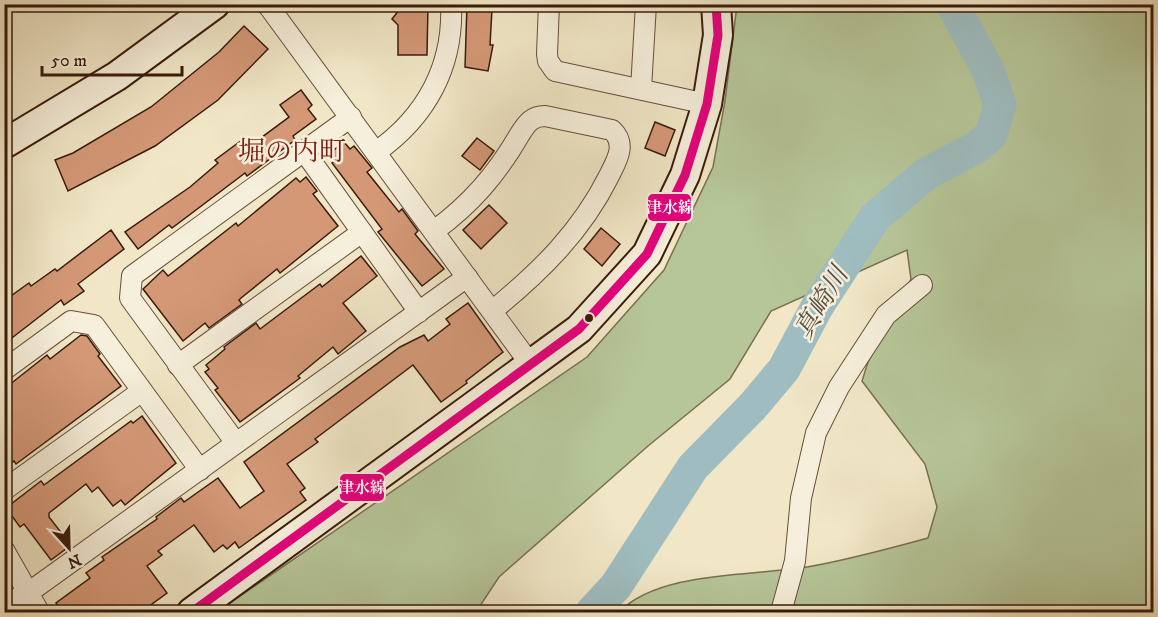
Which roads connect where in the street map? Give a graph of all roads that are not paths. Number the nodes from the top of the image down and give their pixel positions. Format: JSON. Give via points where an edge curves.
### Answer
{"nodes":[{"id":1,"x":214,"y":4,"type":"edge"},
{"id":2,"x":267,"y":4,"type":"edge"},
{"id":3,"x":451,"y":4,"type":"edge"},
{"id":4,"x":549,"y":4,"type":"edge"},
{"id":5,"x":646,"y":4,"type":"edge"},
{"id":6,"x":716,"y":4,"type":"edge"},
{"id":7,"x":641,"y":89,"type":"junction"},
{"id":8,"x":707,"y":104,"type":"junction"},
{"id":9,"x":351,"y":117,"type":"junction"},
{"id":10,"x":4,"y":144,"type":"edge"},
{"id":11,"x":304,"y":151,"type":"junction"},
{"id":12,"x":376,"y":152,"type":"junction"},
{"id":13,"x":434,"y":231,"type":"junction"},
{"id":14,"x":362,"y":232,"type":"junction"},
{"id":15,"x":467,"y":277,"type":"junction"},
{"id":16,"x":922,"y":285,"type":"dead end"},
{"id":17,"x":492,"y":311,"type":"junction"},
{"id":18,"x":419,"y":312,"type":"junction"},
{"id":19,"x":178,"y":365,"type":"junction"},
{"id":20,"x":531,"y":365,"type":"junction"},
{"id":21,"x":4,"y":370,"type":"edge"},
{"id":22,"x":142,"y":391,"type":"junction"},
{"id":23,"x":237,"y":443,"type":"junction"},
{"id":24,"x":200,"y":470,"type":"junction"},
{"id":25,"x":4,"y":490,"type":"edge"},
{"id":26,"x":4,"y":550,"type":"edge"},
{"id":27,"x":28,"y":593,"type":"junction"},
{"id":28,"x":4,"y":605,"type":"edge"},
{"id":29,"x":39,"y":612,"type":"edge"},
{"id":30,"x":192,"y":612,"type":"edge"},
{"id":31,"x":781,"y":612,"type":"edge"}],
"edges":[{"from":1,"to":10,"type":"street","via":[[117,76]]},
{"from":2,"to":9,"type":"street"},
{"from":3,"to":12,"type":"street","via":[[448,48],[432,92],[417,118]]},
{"from":4,"to":7,"type":"street","via":[[550,67]]},
{"from":5,"to":7,"type":"street"},
{"from":6,"to":8,"type":"street","via":[[718,36]]},
{"from":7,"to":8,"type":"street"},
{"from":8,"to":20,"type":"street","via":[[685,175],[647,254],[579,329]]},
{"from":9,"to":11,"type":"street"},
{"from":9,"to":12,"type":"street"},
{"from":11,"to":14,"type":"street"},
{"from":11,"to":19,"type":"street","via":[[132,276],[130,298]]},
{"from":12,"to":13,"type":"street"},
{"from":13,"to":15,"type":"street"},
{"from":13,"to":17,"type":"street","via":[[490,181],[534,118],[545,116],[612,130],[617,135],[621,148],[614,166],[578,228],[531,279]]},
{"from":14,"to":18,"type":"street"},
{"from":14,"to":19,"type":"street"},
{"from":15,"to":17,"type":"street"},
{"from":15,"to":18,"type":"street"},
{"from":16,"to":31,"type":"street","via":[[886,315],[839,387],[816,433],[801,498],[795,561]]},
{"from":17,"to":20,"type":"street"},
{"from":18,"to":23,"type":"street"},
{"from":19,"to":23,"type":"street"},
{"from":20,"to":30,"type":"street"},
{"from":21,"to":22,"type":"street","via":[[71,321],[94,325]]},
{"from":22,"to":24,"type":"street"},
{"from":22,"to":25,"type":"street"},
{"from":23,"to":24,"type":"street"},
{"from":24,"to":27,"type":"street"},
{"from":26,"to":27,"type":"street"},
{"from":27,"to":28,"type":"street"},
{"from":27,"to":29,"type":"street"}]}
